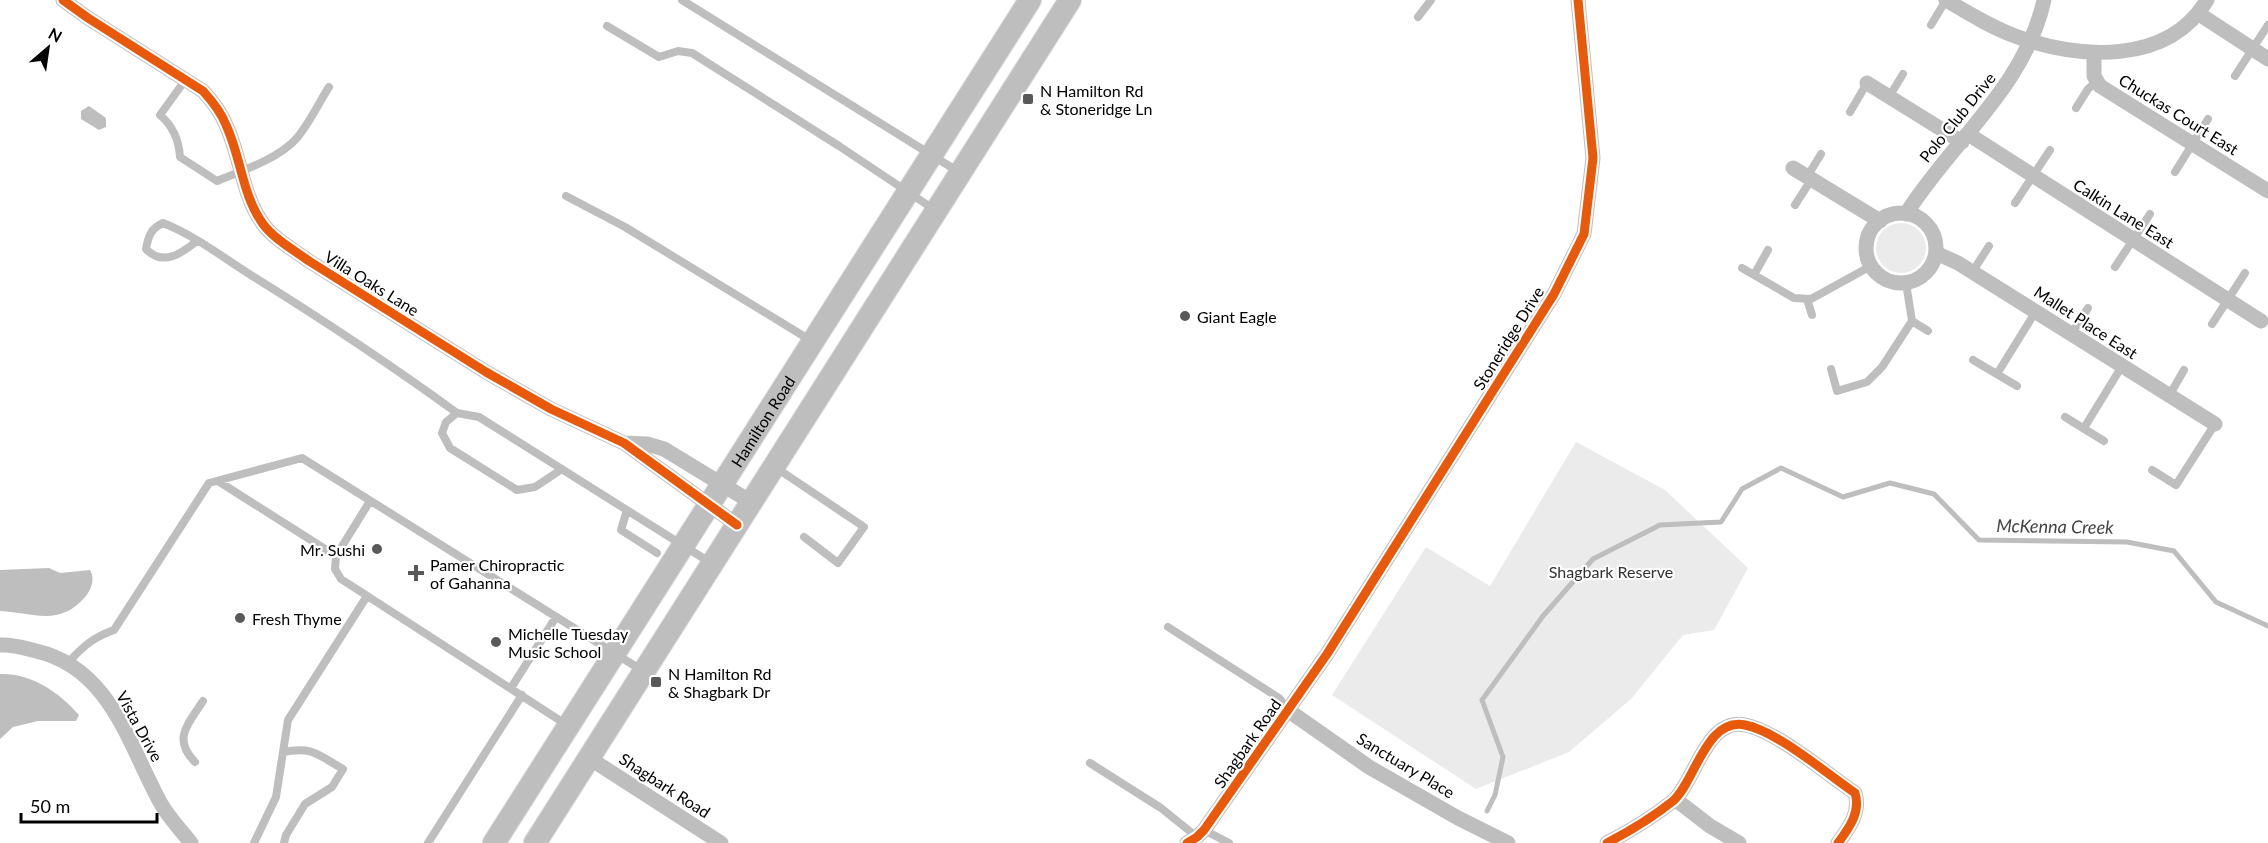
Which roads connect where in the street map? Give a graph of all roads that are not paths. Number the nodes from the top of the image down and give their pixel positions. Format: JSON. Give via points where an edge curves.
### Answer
{"nodes":[{"id":1,"x":63,"y":0,"type":"edge"},
{"id":2,"x":682,"y":0,"type":"edge"},
{"id":3,"x":1030,"y":0,"type":"edge"},
{"id":4,"x":1070,"y":0,"type":"edge"},
{"id":5,"x":1431,"y":0,"type":"edge"},
{"id":6,"x":1578,"y":0,"type":"edge"},
{"id":7,"x":1946,"y":0,"type":"edge"},
{"id":8,"x":2044,"y":0,"type":"edge"},
{"id":9,"x":2207,"y":0,"type":"edge"},
{"id":10,"x":2199,"y":14,"type":"junction"},
{"id":11,"x":1418,"y":18,"type":"dead end"},
{"id":12,"x":1931,"y":25,"type":"dead end"},
{"id":13,"x":2268,"y":25,"type":"edge"},
{"id":14,"x":607,"y":26,"type":"dead end"},
{"id":15,"x":2031,"y":41,"type":"junction"},
{"id":16,"x":2252,"y":49,"type":"junction"},
{"id":17,"x":2094,"y":53,"type":"junction"},
{"id":18,"x":2268,"y":58,"type":"edge"},
{"id":19,"x":1903,"y":74,"type":"dead end"},
{"id":20,"x":2235,"y":76,"type":"dead end"},
{"id":21,"x":186,"y":79,"type":"junction"},
{"id":22,"x":2097,"y":81,"type":"junction"},
{"id":23,"x":1867,"y":83,"type":"joint"},
{"id":24,"x":329,"y":87,"type":"dead end"},
{"id":25,"x":1889,"y":97,"type":"junction"},
{"id":26,"x":2076,"y":108,"type":"dead end"},
{"id":27,"x":1850,"y":111,"type":"dead end"},
{"id":28,"x":2208,"y":119,"type":"dead end"},
{"id":29,"x":1965,"y":138,"type":"junction"},
{"id":30,"x":2192,"y":144,"type":"junction"},
{"id":31,"x":2050,"y":150,"type":"dead end"},
{"id":32,"x":1821,"y":154,"type":"dead end"},
{"id":33,"x":931,"y":155,"type":"junction"},
{"id":34,"x":1793,"y":168,"type":"dead end"},
{"id":35,"x":241,"y":171,"type":"junction"},
{"id":36,"x":2175,"y":172,"type":"dead end"},
{"id":37,"x":960,"y":173,"type":"junction"},
{"id":38,"x":2033,"y":177,"type":"junction"},
{"id":39,"x":1809,"y":179,"type":"junction"},
{"id":40,"x":2268,"y":191,"type":"edge"},
{"id":41,"x":909,"y":192,"type":"junction"},
{"id":42,"x":566,"y":196,"type":"dead end"},
{"id":43,"x":2014,"y":203,"type":"dead end"},
{"id":44,"x":1795,"y":206,"type":"dead end"},
{"id":45,"x":936,"y":211,"type":"junction"},
{"id":46,"x":1906,"y":214,"type":"junction"},
{"id":47,"x":2150,"y":214,"type":"dead end"},
{"id":48,"x":1880,"y":221,"type":"junction"},
{"id":49,"x":2132,"y":240,"type":"junction"},
{"id":50,"x":197,"y":241,"type":"junction"},
{"id":51,"x":1989,"y":246,"type":"dead end"},
{"id":52,"x":1768,"y":250,"type":"dead end"},
{"id":53,"x":1936,"y":253,"type":"junction"},
{"id":54,"x":1871,"y":266,"type":"junction"},
{"id":55,"x":2115,"y":267,"type":"dead end"},
{"id":56,"x":1742,"y":268,"type":"dead end"},
{"id":57,"x":1972,"y":272,"type":"junction"},
{"id":58,"x":2245,"y":273,"type":"dead end"},
{"id":59,"x":1754,"y":275,"type":"junction"},
{"id":60,"x":1906,"y":283,"type":"junction"},
{"id":61,"x":1807,"y":299,"type":"junction"},
{"id":62,"x":2227,"y":300,"type":"junction"},
{"id":63,"x":2088,"y":308,"type":"dead end"},
{"id":64,"x":2036,"y":311,"type":"junction"},
{"id":65,"x":1812,"y":315,"type":"dead end"},
{"id":66,"x":1911,"y":321,"type":"junction"},
{"id":67,"x":2261,"y":321,"type":"dead end"},
{"id":68,"x":2211,"y":324,"type":"dead end"},
{"id":69,"x":1928,"y":331,"type":"dead end"},
{"id":70,"x":2072,"y":333,"type":"junction"},
{"id":71,"x":814,"y":342,"type":"junction"},
{"id":72,"x":1973,"y":360,"type":"dead end"},
{"id":73,"x":2122,"y":366,"type":"junction"},
{"id":74,"x":1831,"y":369,"type":"dead end"},
{"id":75,"x":2184,"y":370,"type":"dead end"},
{"id":76,"x":1997,"y":374,"type":"junction"},
{"id":77,"x":2017,"y":386,"type":"dead end"},
{"id":78,"x":2169,"y":396,"type":"junction"},
{"id":79,"x":457,"y":412,"type":"junction"},
{"id":80,"x":2065,"y":417,"type":"dead end"},
{"id":81,"x":2215,"y":424,"type":"joint"},
{"id":82,"x":2084,"y":428,"type":"junction"},
{"id":83,"x":2104,"y":441,"type":"dead end"},
{"id":84,"x":624,"y":443,"type":"junction"},
{"id":85,"x":774,"y":466,"type":"junction"},
{"id":86,"x":562,"y":469,"type":"junction"},
{"id":87,"x":2152,"y":470,"type":"dead end"},
{"id":88,"x":218,"y":481,"type":"junction"},
{"id":89,"x":722,"y":484,"type":"junction"},
{"id":90,"x":370,"y":501,"type":"junction"},
{"id":91,"x":751,"y":502,"type":"junction"},
{"id":92,"x":709,"y":506,"type":"junction"},
{"id":93,"x":627,"y":510,"type":"junction"},
{"id":94,"x":737,"y":525,"type":"junction"},
{"id":95,"x":804,"y":537,"type":"dead end"},
{"id":96,"x":683,"y":545,"type":"junction"},
{"id":97,"x":657,"y":553,"type":"dead end"},
{"id":98,"x":336,"y":556,"type":"junction"},
{"id":99,"x":712,"y":563,"type":"junction"},
{"id":100,"x":367,"y":596,"type":"junction"},
{"id":101,"x":556,"y":617,"type":"junction"},
{"id":102,"x":1168,"y":627,"type":"dead end"},
{"id":103,"x":0,"y":645,"type":"edge"},
{"id":104,"x":615,"y":653,"type":"junction"},
{"id":105,"x":1327,"y":654,"type":"joint"},
{"id":106,"x":69,"y":662,"type":"junction"},
{"id":107,"x":644,"y":672,"type":"junction"},
{"id":108,"x":511,"y":688,"type":"junction"},
{"id":109,"x":522,"y":695,"type":"junction"},
{"id":110,"x":203,"y":701,"type":"dead end"},
{"id":111,"x":1289,"y":711,"type":"junction"},
{"id":112,"x":568,"y":726,"type":"junction"},
{"id":113,"x":283,"y":752,"type":"junction"},
{"id":114,"x":589,"y":758,"type":"junction"},
{"id":115,"x":195,"y":762,"type":"dead end"},
{"id":116,"x":1090,"y":763,"type":"dead end"},
{"id":117,"x":1675,"y":799,"type":"junction"},
{"id":118,"x":1196,"y":837,"type":"edge"},
{"id":119,"x":190,"y":843,"type":"edge"},
{"id":120,"x":254,"y":843,"type":"edge"},
{"id":121,"x":284,"y":843,"type":"edge"},
{"id":122,"x":428,"y":843,"type":"edge"},
{"id":123,"x":494,"y":843,"type":"edge"},
{"id":124,"x":535,"y":843,"type":"edge"},
{"id":125,"x":721,"y":843,"type":"edge"},
{"id":126,"x":1229,"y":843,"type":"edge"},
{"id":127,"x":1508,"y":843,"type":"edge"},
{"id":128,"x":1607,"y":843,"type":"edge"},
{"id":129,"x":1739,"y":843,"type":"edge"},
{"id":130,"x":1838,"y":843,"type":"edge"}],
"edges":[{"from":1,"to":21,"type":"street","name":"Villa Oaks Lane"},
{"from":2,"to":33,"type":"lane"},
{"from":3,"to":33,"type":"main road","name":"Hamilton Road"},
{"from":4,"to":37,"type":"main road","name":"Hamilton Road"},
{"from":5,"to":11,"type":"lane"},
{"from":6,"to":105,"type":"street","name":"Stoneridge Drive","via":[[1593,158],[1584,234],[1554,294]]},
{"from":7,"to":12,"type":"lane"},
{"from":7,"to":15,"type":"street","via":[[1998,29]]},
{"from":8,"to":15,"type":"street","name":"Polo Club Drive"},
{"from":9,"to":10,"type":"street"},
{"from":10,"to":16,"type":"street"},
{"from":10,"to":17,"type":"street","via":[[2185,27],[2148,46]]},
{"from":13,"to":16,"type":"lane"},
{"from":14,"to":41,"type":"lane","via":[[659,57],[678,51],[692,53]]},
{"from":15,"to":17,"type":"street"},
{"from":15,"to":29,"type":"street","name":"Polo Club Drive","via":[[2008,82]]},
{"from":16,"to":18,"type":"street"},
{"from":16,"to":20,"type":"lane"},
{"from":17,"to":22,"type":"street","name":"Chuckas Court East"},
{"from":19,"to":25,"type":"lane"},
{"from":21,"to":35,"type":"street","name":"Villa Oaks Lane","via":[[217,106]]},
{"from":21,"to":35,"type":"lane","via":[[160,115],[176,137],[180,157],[217,181]]},
{"from":22,"to":26,"type":"lane"},
{"from":22,"to":30,"type":"street","name":"Chuckas Court East"},
{"from":23,"to":25,"type":"street","name":"Calkin Lane East"},
{"from":23,"to":27,"type":"lane"},
{"from":24,"to":35,"type":"lane","via":[[295,140]]},
{"from":25,"to":29,"type":"street","name":"Calkin Lane East"},
{"from":28,"to":30,"type":"lane"},
{"from":29,"to":38,"type":"street","name":"Calkin Lane East"},
{"from":29,"to":46,"type":"street","name":"Polo Club Drive","via":[[1920,191]]},
{"from":30,"to":36,"type":"lane"},
{"from":30,"to":40,"type":"street","name":"Chuckas Court East"},
{"from":31,"to":38,"type":"lane"},
{"from":32,"to":39,"type":"lane"},
{"from":33,"to":37,"type":"lane"},
{"from":33,"to":41,"type":"main road","name":"Hamilton Road"},
{"from":34,"to":39,"type":"street"},
{"from":35,"to":84,"type":"street","name":"Villa Oaks Lane","via":[[251,205],[264,226],[301,255],[486,372],[551,409]]},
{"from":37,"to":45,"type":"main road","name":"Hamilton Road"},
{"from":38,"to":43,"type":"lane"},
{"from":38,"to":49,"type":"street","name":"Calkin Lane East"},
{"from":39,"to":44,"type":"lane"},
{"from":39,"to":48,"type":"street"},
{"from":41,"to":45,"type":"lane"},
{"from":41,"to":71,"type":"main road","name":"Hamilton Road"},
{"from":42,"to":71,"type":"lane","via":[[625,227]]},
{"from":45,"to":85,"type":"main road","name":"Hamilton Road"},
{"from":46,"to":48,"type":"street","via":[[1893,214]]},
{"from":46,"to":53,"type":"street","via":[[1916,216],[1933,232]]},
{"from":47,"to":49,"type":"lane"},
{"from":48,"to":54,"type":"street","via":[[1868,236],[1867,258]]},
{"from":49,"to":55,"type":"lane"},
{"from":49,"to":62,"type":"street","name":"Calkin Lane East"},
{"from":50,"to":50,"type":"lane","via":[[163,223],[152,231],[146,249],[159,257],[172,257]]},
{"from":50,"to":79,"type":"lane","via":[[380,357]]},
{"from":51,"to":57,"type":"lane"},
{"from":52,"to":59,"type":"lane"},
{"from":53,"to":57,"type":"street","name":"Mallet Place East"},
{"from":53,"to":60,"type":"street","via":[[1924,276]]},
{"from":54,"to":60,"type":"street","via":[[1890,282]]},
{"from":54,"to":61,"type":"lane"},
{"from":56,"to":59,"type":"lane"},
{"from":57,"to":64,"type":"street","name":"Mallet Place East"},
{"from":58,"to":62,"type":"lane"},
{"from":59,"to":61,"type":"lane","via":[[1794,298]]},
{"from":60,"to":66,"type":"lane"},
{"from":61,"to":65,"type":"lane"},
{"from":62,"to":67,"type":"street","name":"Calkin Lane East"},
{"from":62,"to":68,"type":"lane"},
{"from":63,"to":70,"type":"lane"},
{"from":64,"to":70,"type":"street","name":"Mallet Place East"},
{"from":64,"to":76,"type":"lane"},
{"from":66,"to":69,"type":"lane"},
{"from":66,"to":74,"type":"lane","via":[[1882,367],[1867,382],[1837,391]]},
{"from":70,"to":73,"type":"street","name":"Mallet Place East"},
{"from":71,"to":89,"type":"main road","name":"Hamilton Road"},
{"from":72,"to":76,"type":"lane"},
{"from":73,"to":78,"type":"street","name":"Mallet Place East"},
{"from":73,"to":82,"type":"lane"},
{"from":75,"to":78,"type":"lane"},
{"from":76,"to":77,"type":"lane"},
{"from":78,"to":81,"type":"street","name":"Mallet Place East"},
{"from":79,"to":86,"type":"lane","via":[[479,417]]},
{"from":79,"to":86,"type":"lane","via":[[446,422],[442,433],[450,448],[517,489],[535,487]]},
{"from":80,"to":82,"type":"lane"},
{"from":81,"to":87,"type":"lane","via":[[2176,485]]},
{"from":82,"to":83,"type":"lane"},
{"from":84,"to":89,"type":"street","name":"Villa Oaks Lane","via":[[664,449]]},
{"from":84,"to":92,"type":"street","name":"Villa Oaks Lane"},
{"from":85,"to":91,"type":"main road","name":"Hamilton Road"},
{"from":85,"to":95,"type":"lane","via":[[864,527],[838,564]]},
{"from":86,"to":93,"type":"lane"},
{"from":88,"to":90,"type":"lane","via":[[302,458]]},
{"from":88,"to":98,"type":"lane"},
{"from":88,"to":106,"type":"lane","via":[[209,483],[114,630],[91,640]]},
{"from":89,"to":91,"type":"street","name":"Villa Oaks Lane"},
{"from":89,"to":92,"type":"main road","name":"Hamilton Road"},
{"from":90,"to":98,"type":"lane"},
{"from":90,"to":101,"type":"lane"},
{"from":91,"to":94,"type":"main road","name":"Hamilton Road"},
{"from":92,"to":94,"type":"street","name":"Villa Oaks Lane"},
{"from":92,"to":96,"type":"main road","name":"Hamilton Road"},
{"from":93,"to":96,"type":"lane"},
{"from":93,"to":97,"type":"lane","via":[[621,530]]},
{"from":94,"to":99,"type":"main road","name":"Hamilton Road"},
{"from":96,"to":99,"type":"lane"},
{"from":96,"to":104,"type":"main road","name":"Hamilton Road"},
{"from":98,"to":100,"type":"lane","via":[[335,568],[341,579]]},
{"from":99,"to":107,"type":"main road","name":"Hamilton Road"},
{"from":100,"to":108,"type":"lane"},
{"from":100,"to":113,"type":"lane","via":[[288,720]]},
{"from":101,"to":104,"type":"lane"},
{"from":101,"to":108,"type":"lane"},
{"from":102,"to":111,"type":"lane","via":[[1279,698]]},
{"from":103,"to":106,"type":"street","name":"Vista Drive"},
{"from":104,"to":107,"type":"lane"},
{"from":104,"to":112,"type":"main road","name":"Hamilton Road"},
{"from":105,"to":111,"type":"street","name":"Shagbark Road"},
{"from":106,"to":119,"type":"street","name":"Vista Drive","via":[[90,678],[110,704],[162,805]]},
{"from":107,"to":114,"type":"main road","name":"Hamilton Road"},
{"from":108,"to":109,"type":"lane"},
{"from":109,"to":112,"type":"lane"},
{"from":109,"to":122,"type":"lane"},
{"from":110,"to":115,"type":"lane","via":[[182,742]]},
{"from":111,"to":118,"type":"street","name":"Shagbark Road"},
{"from":111,"to":127,"type":"street","name":"Sanctuary Place","via":[[1369,767]]},
{"from":112,"to":123,"type":"main road","name":"Hamilton Road"},
{"from":113,"to":120,"type":"lane","via":[[276,796]]},
{"from":113,"to":121,"type":"lane","via":[[310,750],[343,769],[332,787],[305,804]]},
{"from":114,"to":124,"type":"main road","name":"Hamilton Road"},
{"from":114,"to":125,"type":"street","name":"Shagbark Road"},
{"from":116,"to":118,"type":"lane","via":[[1156,804]]},
{"from":117,"to":128,"type":"street","via":[[1630,832]]},
{"from":117,"to":129,"type":"street"},
{"from":117,"to":130,"type":"street","via":[[1709,743],[1730,726],[1743,724],[1776,738],[1855,793],[1856,813]]},
{"from":118,"to":126,"type":"lane"}]}
